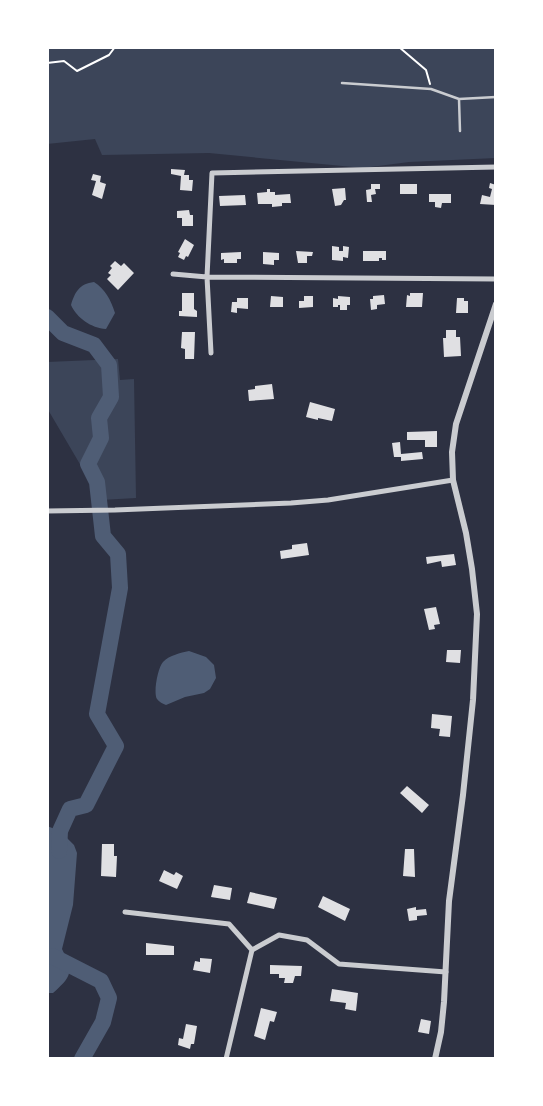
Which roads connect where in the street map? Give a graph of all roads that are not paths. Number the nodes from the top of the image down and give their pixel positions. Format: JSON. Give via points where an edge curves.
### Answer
{"nodes":[{"id":1,"x":342,"y":83,"type":"dead end"},
{"id":2,"x":496,"y":97,"type":"edge"},
{"id":3,"x":459,"y":99,"type":"junction"},
{"id":4,"x":460,"y":131,"type":"dead end"},
{"id":5,"x":496,"y":167,"type":"edge"},
{"id":6,"x":173,"y":274,"type":"dead end"},
{"id":7,"x":207,"y":277,"type":"junction"},
{"id":8,"x":496,"y":279,"type":"edge"},
{"id":9,"x":496,"y":304,"type":"edge"},
{"id":10,"x":211,"y":353,"type":"dead end"},
{"id":11,"x":453,"y":480,"type":"junction"},
{"id":12,"x":47,"y":511,"type":"edge"},
{"id":13,"x":125,"y":912,"type":"dead end"},
{"id":14,"x":251,"y":950,"type":"junction"},
{"id":15,"x":446,"y":972,"type":"junction"},
{"id":16,"x":226,"y":1059,"type":"edge"},
{"id":17,"x":435,"y":1059,"type":"edge"}],
"edges":[{"from":1,"to":3,"type":"lane","via":[[432,89]]},
{"from":2,"to":3,"type":"lane"},
{"from":3,"to":4,"type":"lane"},
{"from":5,"to":7,"type":"street","via":[[212,173]]},
{"from":6,"to":7,"type":"street"},
{"from":7,"to":8,"type":"street"},
{"from":7,"to":10,"type":"street"},
{"from":9,"to":11,"type":"street","via":[[456,424]]},
{"from":11,"to":12,"type":"street","via":[[291,503]]},
{"from":11,"to":15,"type":"street","via":[[477,614]]},
{"from":13,"to":14,"type":"street","via":[[229,924]]},
{"from":14,"to":15,"type":"street","via":[[279,935],[307,940],[339,964]]},
{"from":14,"to":16,"type":"street"},
{"from":15,"to":17,"type":"street"}]}
